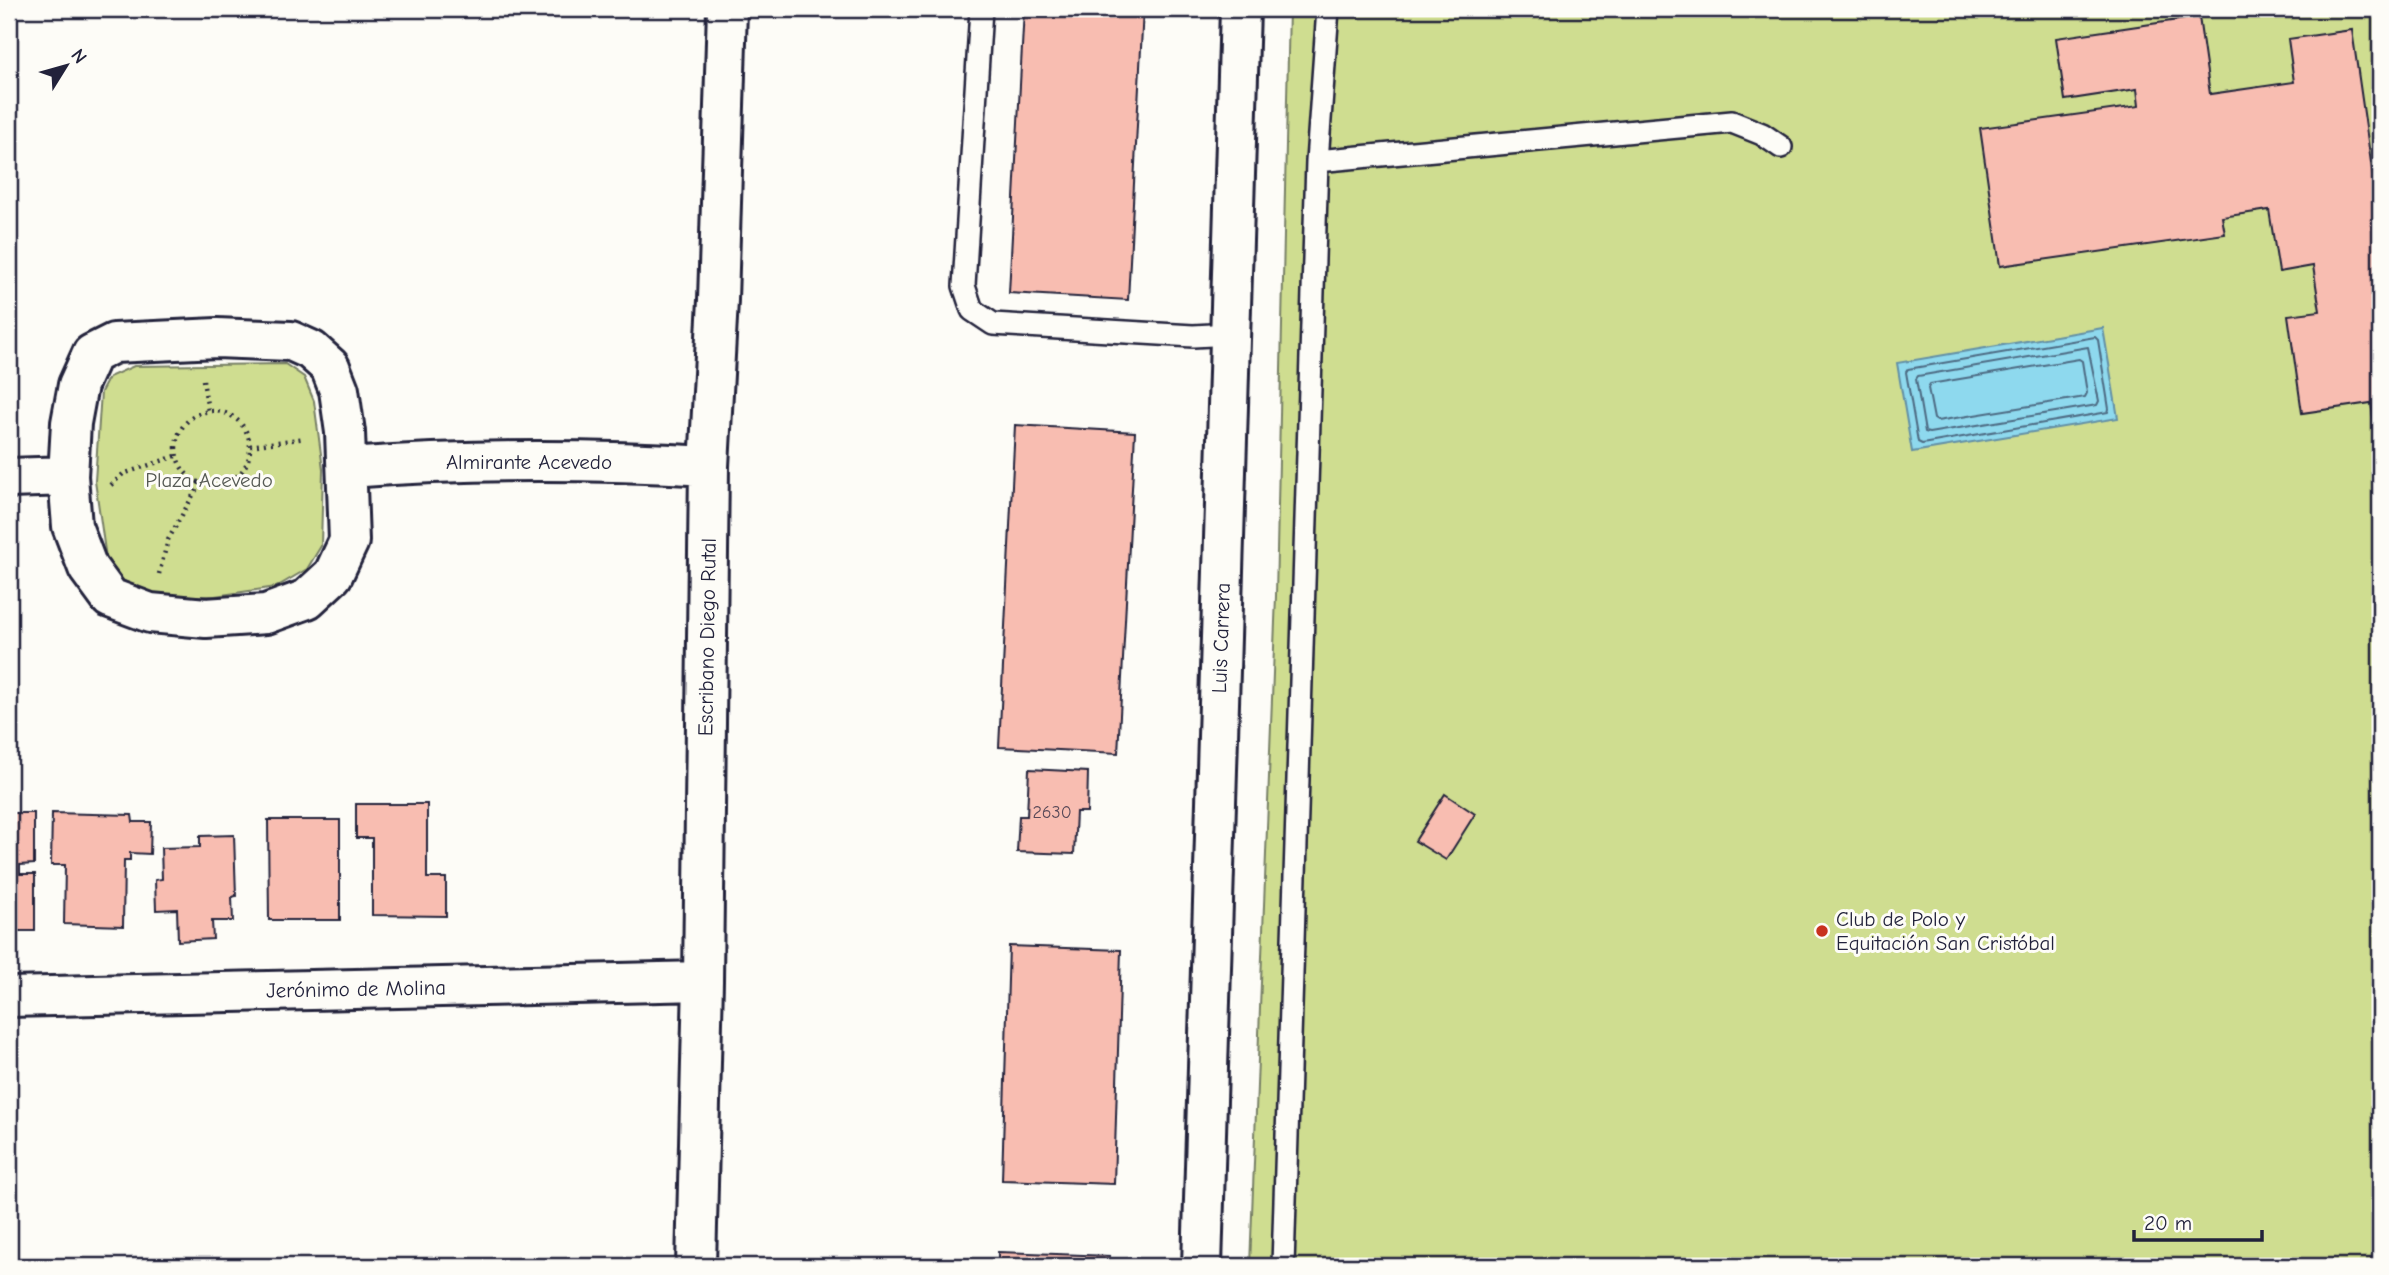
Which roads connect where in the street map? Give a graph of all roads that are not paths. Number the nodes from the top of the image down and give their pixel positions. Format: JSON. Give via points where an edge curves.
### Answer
{"nodes":[{"id":1,"x":727,"y":9,"type":"edge"},
{"id":2,"x":981,"y":9,"type":"edge"},
{"id":3,"x":1240,"y":9,"type":"edge"},
{"id":4,"x":1328,"y":9,"type":"edge"},
{"id":5,"x":1781,"y":147,"type":"dead end"},
{"id":6,"x":1317,"y":161,"type":"junction"},
{"id":7,"x":1231,"y":334,"type":"junction"},
{"id":8,"x":347,"y":450,"type":"junction"},
{"id":9,"x":709,"y":466,"type":"junction"},
{"id":10,"x":68,"y":476,"type":"junction"},
{"id":11,"x":9,"y":478,"type":"edge"},
{"id":12,"x":703,"y":981,"type":"junction"},
{"id":13,"x":9,"y":997,"type":"edge"},
{"id":14,"x":696,"y":1266,"type":"edge"},
{"id":15,"x":1202,"y":1266,"type":"edge"},
{"id":16,"x":1283,"y":1266,"type":"edge"}],
"edges":[{"from":1,"to":9,"type":"street","name":"Escribano Diego Rutal"},
{"from":2,"to":7,"type":"lane","via":[[964,286],[972,310],[993,324],[1193,336]]},
{"from":3,"to":7,"type":"street","name":"Luis Carrera"},
{"from":4,"to":6,"type":"lane"},
{"from":5,"to":6,"type":"lane","via":[[1732,122]]},
{"from":6,"to":16,"type":"lane"},
{"from":7,"to":15,"type":"street","name":"Luis Carrera"},
{"from":8,"to":9,"type":"street","name":"Almirante Acevedo","via":[[458,461]]},
{"from":8,"to":10,"type":"street","via":[[339,390],[330,367],[311,350],[291,341],[217,338],[114,343],[92,354],[78,384]]},
{"from":8,"to":10,"type":"street","via":[[349,541],[333,575],[307,600],[266,614],[206,618],[150,613],[110,598],[88,568],[72,526]]},
{"from":9,"to":12,"type":"street","name":"Escribano Diego Rutal"},
{"from":10,"to":11,"type":"street"},
{"from":12,"to":13,"type":"street","name":"Jerónimo de Molina"},
{"from":12,"to":14,"type":"street","name":"Escribano Diego Rutal"}]}
